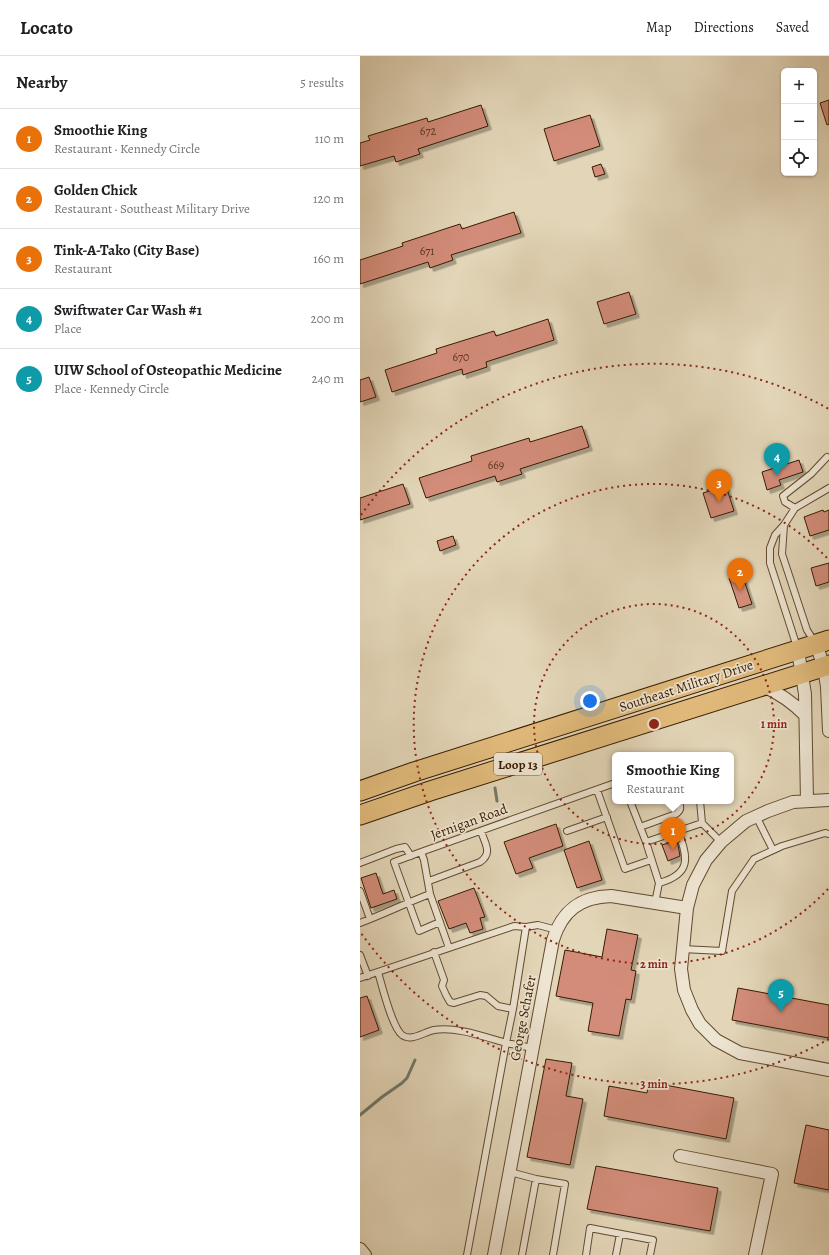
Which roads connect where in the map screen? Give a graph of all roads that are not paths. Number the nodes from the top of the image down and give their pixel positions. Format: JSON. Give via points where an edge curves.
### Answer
{"nodes":[{"id":1,"x":828,"y":458,"type":"edge"},
{"id":2,"x":829,"y":488,"type":"edge"},
{"id":3,"x":795,"y":508,"type":"junction"},
{"id":4,"x":784,"y":525,"type":"junction"},
{"id":5,"x":822,"y":642,"type":"edge"},
{"id":6,"x":798,"y":651,"type":"junction"},
{"id":7,"x":826,"y":666,"type":"edge"},
{"id":8,"x":801,"y":674,"type":"junction"},
{"id":9,"x":763,"y":686,"type":"junction"},
{"id":10,"x":805,"y":715,"type":"junction"},
{"id":11,"x":829,"y":731,"type":"edge"},
{"id":12,"x":612,"y":784,"type":"edge"},
{"id":13,"x":597,"y":790,"type":"junction"},
{"id":14,"x":360,"y":791,"type":"edge"},
{"id":15,"x":829,"y":800,"type":"edge"},
{"id":16,"x":807,"y":801,"type":"junction"},
{"id":17,"x":631,"y":804,"type":"edge"},
{"id":18,"x":680,"y":804,"type":"edge"},
{"id":19,"x":700,"y":804,"type":"edge"},
{"id":20,"x":360,"y":815,"type":"edge"},
{"id":21,"x":756,"y":816,"type":"junction"},
{"id":22,"x":607,"y":817,"type":"junction"},
{"id":23,"x":702,"y":823,"type":"junction"},
{"id":24,"x":640,"y":827,"type":"junction"},
{"id":25,"x":481,"y":831,"type":"junction"},
{"id":26,"x":567,"y":831,"type":"dead end"},
{"id":27,"x":678,"y":831,"type":"junction"},
{"id":28,"x":829,"y":834,"type":"edge"},
{"id":29,"x":646,"y":842,"type":"junction"},
{"id":30,"x":721,"y":842,"type":"junction"},
{"id":31,"x":773,"y":850,"type":"junction"},
{"id":32,"x":421,"y":852,"type":"junction"},
{"id":33,"x":411,"y":856,"type":"junction"},
{"id":34,"x":651,"y":860,"type":"junction"},
{"id":35,"x":360,"y":863,"type":"edge"},
{"id":36,"x":429,"y":881,"type":"junction"},
{"id":37,"x":659,"y":883,"type":"junction"},
{"id":38,"x":360,"y":891,"type":"edge"},
{"id":39,"x":430,"y":894,"type":"junction"},
{"id":40,"x":408,"y":902,"type":"junction"},
{"id":41,"x":655,"y":903,"type":"junction"},
{"id":42,"x":687,"y":908,"type":"junction"},
{"id":43,"x":370,"y":919,"type":"junction"},
{"id":44,"x":440,"y":922,"type":"junction"},
{"id":45,"x":360,"y":923,"type":"edge"},
{"id":46,"x":526,"y":927,"type":"junction"},
{"id":47,"x":557,"y":930,"type":"junction"},
{"id":48,"x":449,"y":948,"type":"junction"},
{"id":49,"x":682,"y":949,"type":"junction"},
{"id":50,"x":434,"y":952,"type":"junction"},
{"id":51,"x":360,"y":955,"type":"edge"},
{"id":52,"x":378,"y":972,"type":"junction"},
{"id":53,"x":368,"y":976,"type":"junction"},
{"id":54,"x":360,"y":978,"type":"edge"},
{"id":55,"x":513,"y":1008,"type":"junction"},
{"id":56,"x":506,"y":1043,"type":"junction"},
{"id":57,"x":533,"y":1048,"type":"junction"},
{"id":58,"x":829,"y":1070,"type":"edge"},
{"id":59,"x":680,"y":1156,"type":"dead end"},
{"id":60,"x":510,"y":1172,"type":"junction"},
{"id":61,"x":536,"y":1179,"type":"junction"},
{"id":62,"x":620,"y":1234,"type":"junction"},
{"id":63,"x":360,"y":1249,"type":"edge"},
{"id":64,"x":365,"y":1255,"type":"edge"},
{"id":65,"x":467,"y":1255,"type":"edge"},
{"id":66,"x":494,"y":1255,"type":"edge"},
{"id":67,"x":522,"y":1255,"type":"edge"},
{"id":68,"x":553,"y":1255,"type":"edge"},
{"id":69,"x":586,"y":1255,"type":"edge"},
{"id":70,"x":616,"y":1255,"type":"edge"},
{"id":71,"x":650,"y":1255,"type":"edge"},
{"id":72,"x":755,"y":1255,"type":"edge"}],
"edges":[{"from":1,"to":3,"type":"lane","via":[[783,496],[785,502]]},
{"from":2,"to":3,"type":"lane"},
{"from":3,"to":4,"type":"lane"},
{"from":4,"to":5,"type":"lane","via":[[782,554],[807,630]]},
{"from":4,"to":6,"type":"lane","via":[[775,535],[770,548],[770,563]]},
{"from":5,"to":6,"type":"main road","name":"Southeast Military Drive","number":"Loop 13"},
{"from":5,"to":7,"type":"street"},
{"from":6,"to":8,"type":"street"},
{"from":6,"to":14,"type":"main road","name":"Southeast Military Drive","number":"Loop 13"},
{"from":7,"to":8,"type":"main road","name":"Southeast Military Drive","number":"Loop 13"},
{"from":7,"to":11,"type":"street"},
{"from":8,"to":9,"type":"main road","name":"Southeast Military Drive","number":"Loop 13"},
{"from":8,"to":10,"type":"street","via":[[805,694]]},
{"from":9,"to":10,"type":"street","via":[[790,701]]},
{"from":9,"to":20,"type":"main road","name":"Southeast Military Drive","number":"Loop 13"},
{"from":10,"to":16,"type":"street"},
{"from":12,"to":13,"type":"lane","name":"Jernigan Road"},
{"from":13,"to":22,"type":"lane"},
{"from":13,"to":25,"type":"lane","name":"Jernigan Road"},
{"from":15,"to":16,"type":"street"},
{"from":16,"to":21,"type":"street","via":[[793,802]]},
{"from":17,"to":24,"type":"lane"},
{"from":18,"to":24,"type":"lane","via":[[680,811],[676,814]]},
{"from":19,"to":23,"type":"lane"},
{"from":21,"to":30,"type":"street","via":[[737,827]]},
{"from":21,"to":31,"type":"lane"},
{"from":22,"to":26,"type":"lane"},
{"from":22,"to":34,"type":"lane","via":[[626,869]]},
{"from":23,"to":27,"type":"lane"},
{"from":23,"to":30,"type":"lane"},
{"from":24,"to":29,"type":"lane"},
{"from":25,"to":32,"type":"lane","name":"Jernigan Road"},
{"from":25,"to":36,"type":"lane","via":[[488,853],[486,858]]},
{"from":27,"to":29,"type":"lane"},
{"from":27,"to":37,"type":"lane","via":[[686,856],[685,863],[676,877]]},
{"from":28,"to":31,"type":"lane","via":[[825,833]]},
{"from":29,"to":34,"type":"lane"},
{"from":30,"to":42,"type":"street","via":[[706,860],[693,885]]},
{"from":31,"to":49,"type":"lane","via":[[754,859],[732,891],[722,951]]},
{"from":32,"to":33,"type":"lane"},
{"from":32,"to":36,"type":"lane","name":"Jernigan Road"},
{"from":33,"to":35,"type":"lane","via":[[405,847]]},
{"from":33,"to":40,"type":"lane","via":[[394,862]]},
{"from":34,"to":37,"type":"lane"},
{"from":36,"to":39,"type":"lane","name":"Jernigan Road"},
{"from":37,"to":41,"type":"lane"},
{"from":38,"to":43,"type":"lane"},
{"from":39,"to":40,"type":"lane"},
{"from":39,"to":44,"type":"lane","name":"Jernigan Road"},
{"from":40,"to":43,"type":"lane"},
{"from":40,"to":44,"type":"lane","via":[[419,931]]},
{"from":41,"to":42,"type":"street","name":"George Schafer"},
{"from":41,"to":47,"type":"street","name":"George Schafer","via":[[611,896],[589,899],[569,911]]},
{"from":42,"to":49,"type":"street"},
{"from":43,"to":45,"type":"lane"},
{"from":44,"to":48,"type":"lane","name":"Jernigan Road"},
{"from":46,"to":47,"type":"lane","via":[[538,925]]},
{"from":46,"to":48,"type":"lane","via":[[514,926]]},
{"from":46,"to":55,"type":"lane"},
{"from":47,"to":57,"type":"street","name":"George Schafer"},
{"from":48,"to":50,"type":"lane"},
{"from":49,"to":58,"type":"street","via":[[684,990],[700,1024],[716,1040],[740,1053]]},
{"from":50,"to":52,"type":"lane"},
{"from":50,"to":55,"type":"lane","via":[[444,980],[442,986],[450,1002],[480,995],[486,996],[498,1006]]},
{"from":51,"to":53,"type":"lane"},
{"from":52,"to":53,"type":"lane"},
{"from":52,"to":56,"type":"lane","via":[[396,1028],[403,1036],[411,1037],[434,1030],[451,1029]]},
{"from":53,"to":54,"type":"lane"},
{"from":55,"to":56,"type":"lane"},
{"from":56,"to":57,"type":"lane"},
{"from":56,"to":65,"type":"lane"},
{"from":57,"to":60,"type":"street","name":"George Schafer"},
{"from":59,"to":72,"type":"street","via":[[772,1174]]},
{"from":60,"to":61,"type":"lane"},
{"from":60,"to":66,"type":"street","name":"George Schafer"},
{"from":61,"to":67,"type":"lane"},
{"from":61,"to":68,"type":"lane","via":[[565,1184]]},
{"from":62,"to":69,"type":"lane","via":[[590,1228]]},
{"from":62,"to":70,"type":"lane"},
{"from":62,"to":71,"type":"lane","via":[[653,1240]]},
{"from":63,"to":64,"type":"street"}]}
